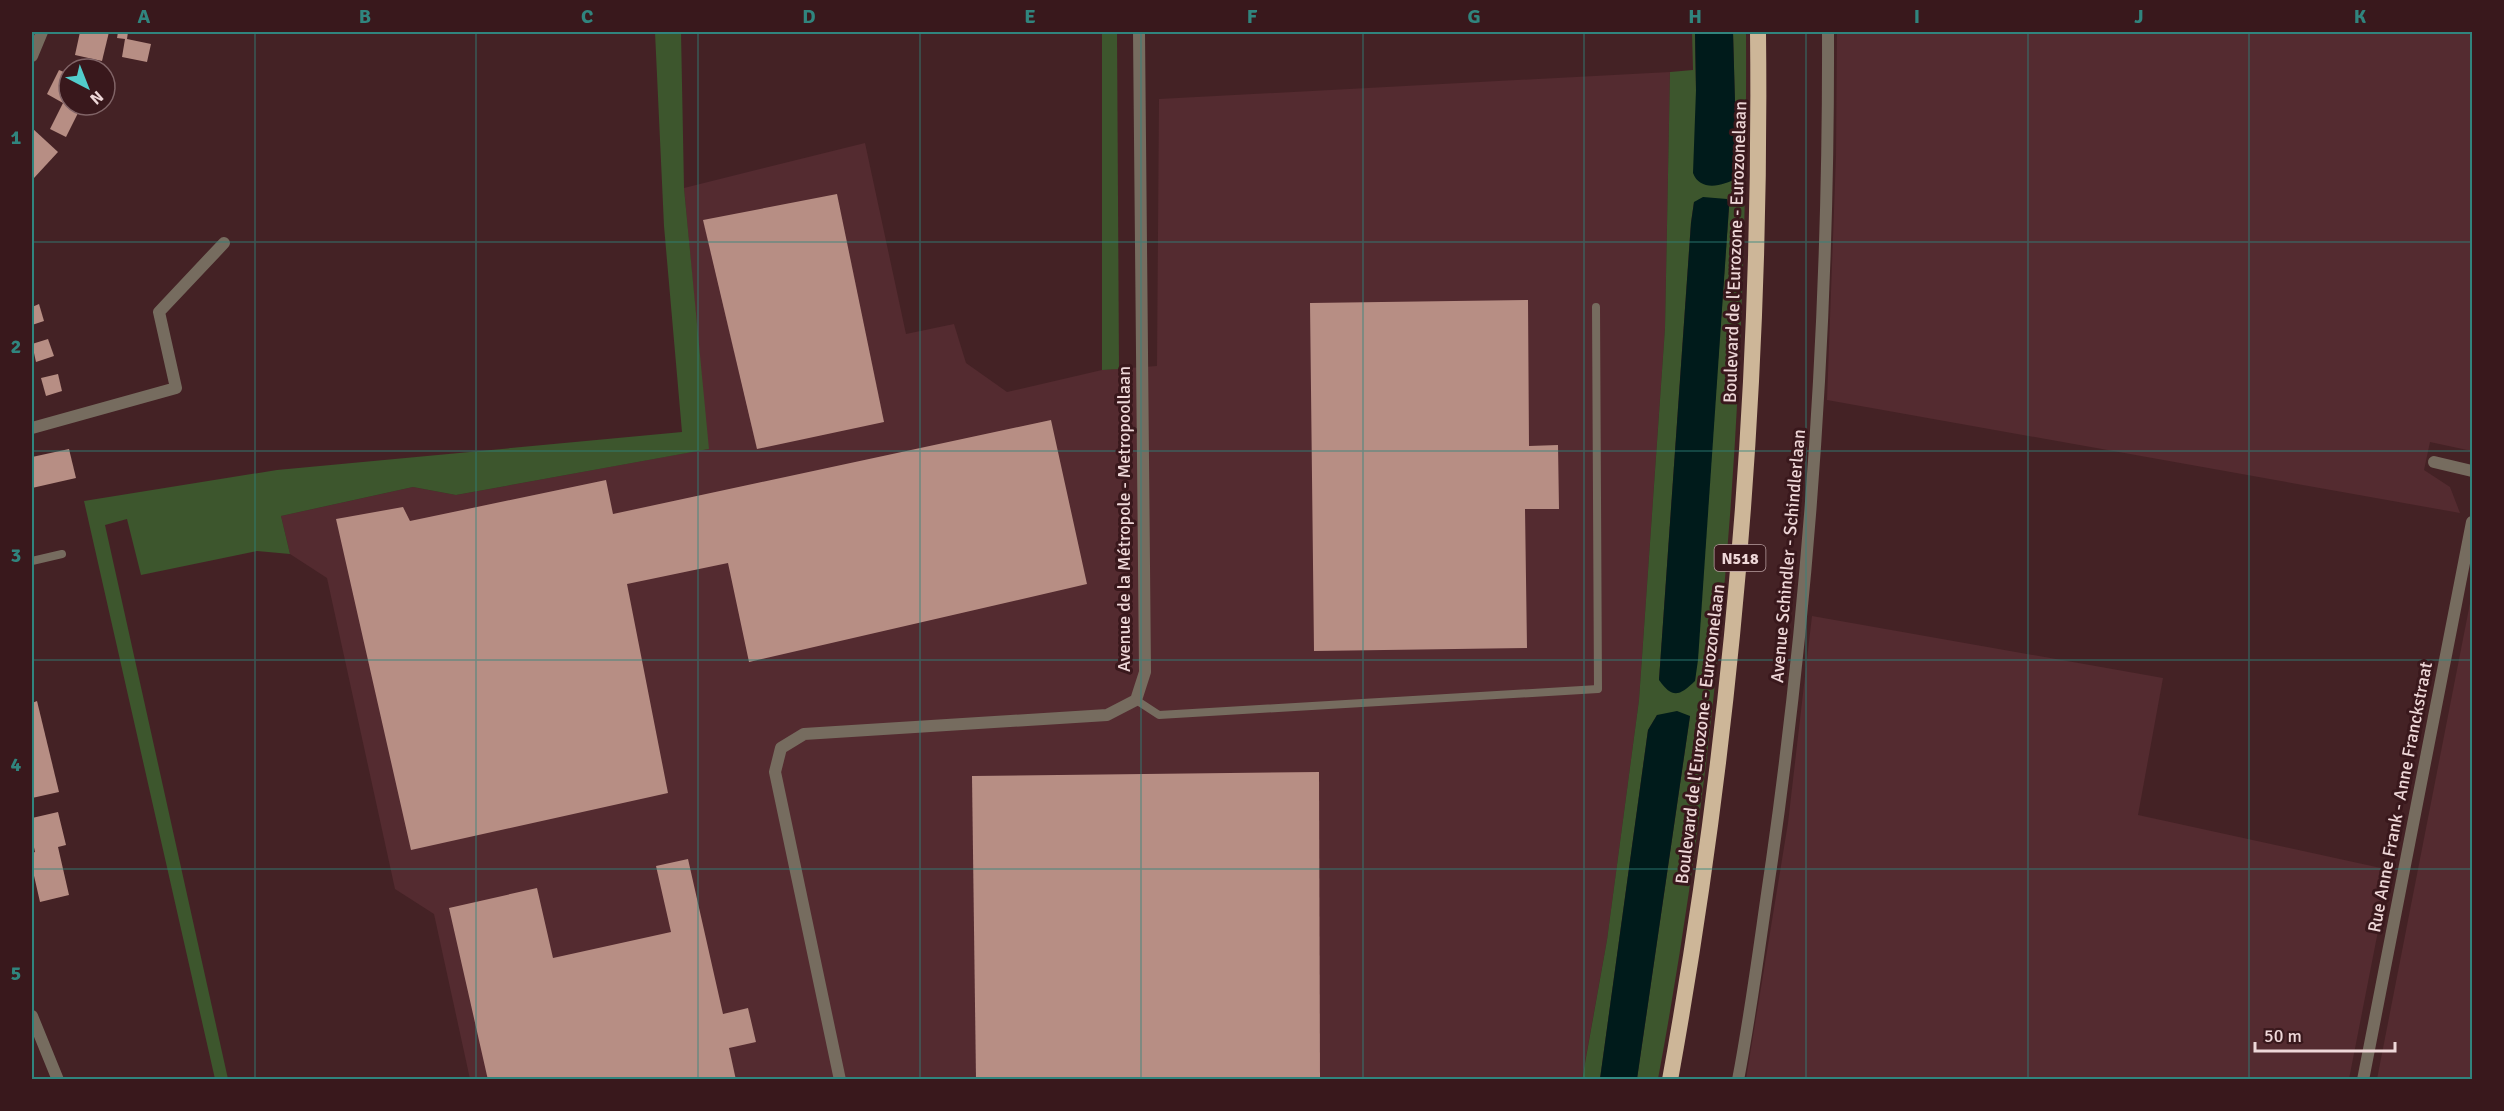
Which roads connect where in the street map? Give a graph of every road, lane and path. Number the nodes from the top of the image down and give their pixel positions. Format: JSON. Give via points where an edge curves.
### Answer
{"nodes":[{"id":1,"x":42,"y":32,"type":"edge"},
{"id":2,"x":1139,"y":32,"type":"edge"},
{"id":3,"x":1758,"y":32,"type":"edge"},
{"id":4,"x":1828,"y":32,"type":"edge"},
{"id":5,"x":32,"y":56,"type":"edge"},
{"id":6,"x":224,"y":243,"type":"dead end"},
{"id":7,"x":1596,"y":307,"type":"dead end"},
{"id":8,"x":32,"y":428,"type":"edge"},
{"id":9,"x":2434,"y":462,"type":"dead end"},
{"id":10,"x":2472,"y":471,"type":"edge"},
{"id":11,"x":2472,"y":522,"type":"edge"},
{"id":12,"x":62,"y":554,"type":"dead end"},
{"id":13,"x":32,"y":561,"type":"edge"},
{"id":14,"x":1136,"y":699,"type":"junction"},
{"id":15,"x":32,"y":1016,"type":"edge"},
{"id":16,"x":58,"y":1080,"type":"edge"},
{"id":17,"x":840,"y":1080,"type":"edge"},
{"id":18,"x":1670,"y":1080,"type":"edge"},
{"id":19,"x":1738,"y":1080,"type":"edge"},
{"id":20,"x":2363,"y":1080,"type":"edge"}],
"edges":[{"from":1,"to":5,"type":"street"},
{"from":2,"to":14,"type":"street","name":"Avenue de la Métropole - Metropoollaan","via":[[1145,672]]},
{"from":3,"to":18,"type":"highway","name":"Boulevard de l'Eurozone - Eurozonelaan","number":"N518","via":[[1760,165],[1756,292],[1739,568],[1727,704],[1706,862]]},
{"from":4,"to":19,"type":"street","name":"Avenue Schindler - Schindlerlaan","via":[[1823,308],[1808,541],[1790,730]]},
{"from":6,"to":8,"type":"street","via":[[159,312],[176,388]]},
{"from":7,"to":14,"type":"lane","via":[[1598,689],[1159,715]]},
{"from":9,"to":10,"type":"street"},
{"from":11,"to":20,"type":"street","name":"Rue Anne Frank - Anne Franckstraat"},
{"from":12,"to":13,"type":"lane"},
{"from":14,"to":17,"type":"street","via":[[1107,715],[804,734],[781,748],[775,772]]},
{"from":15,"to":16,"type":"street"}]}
